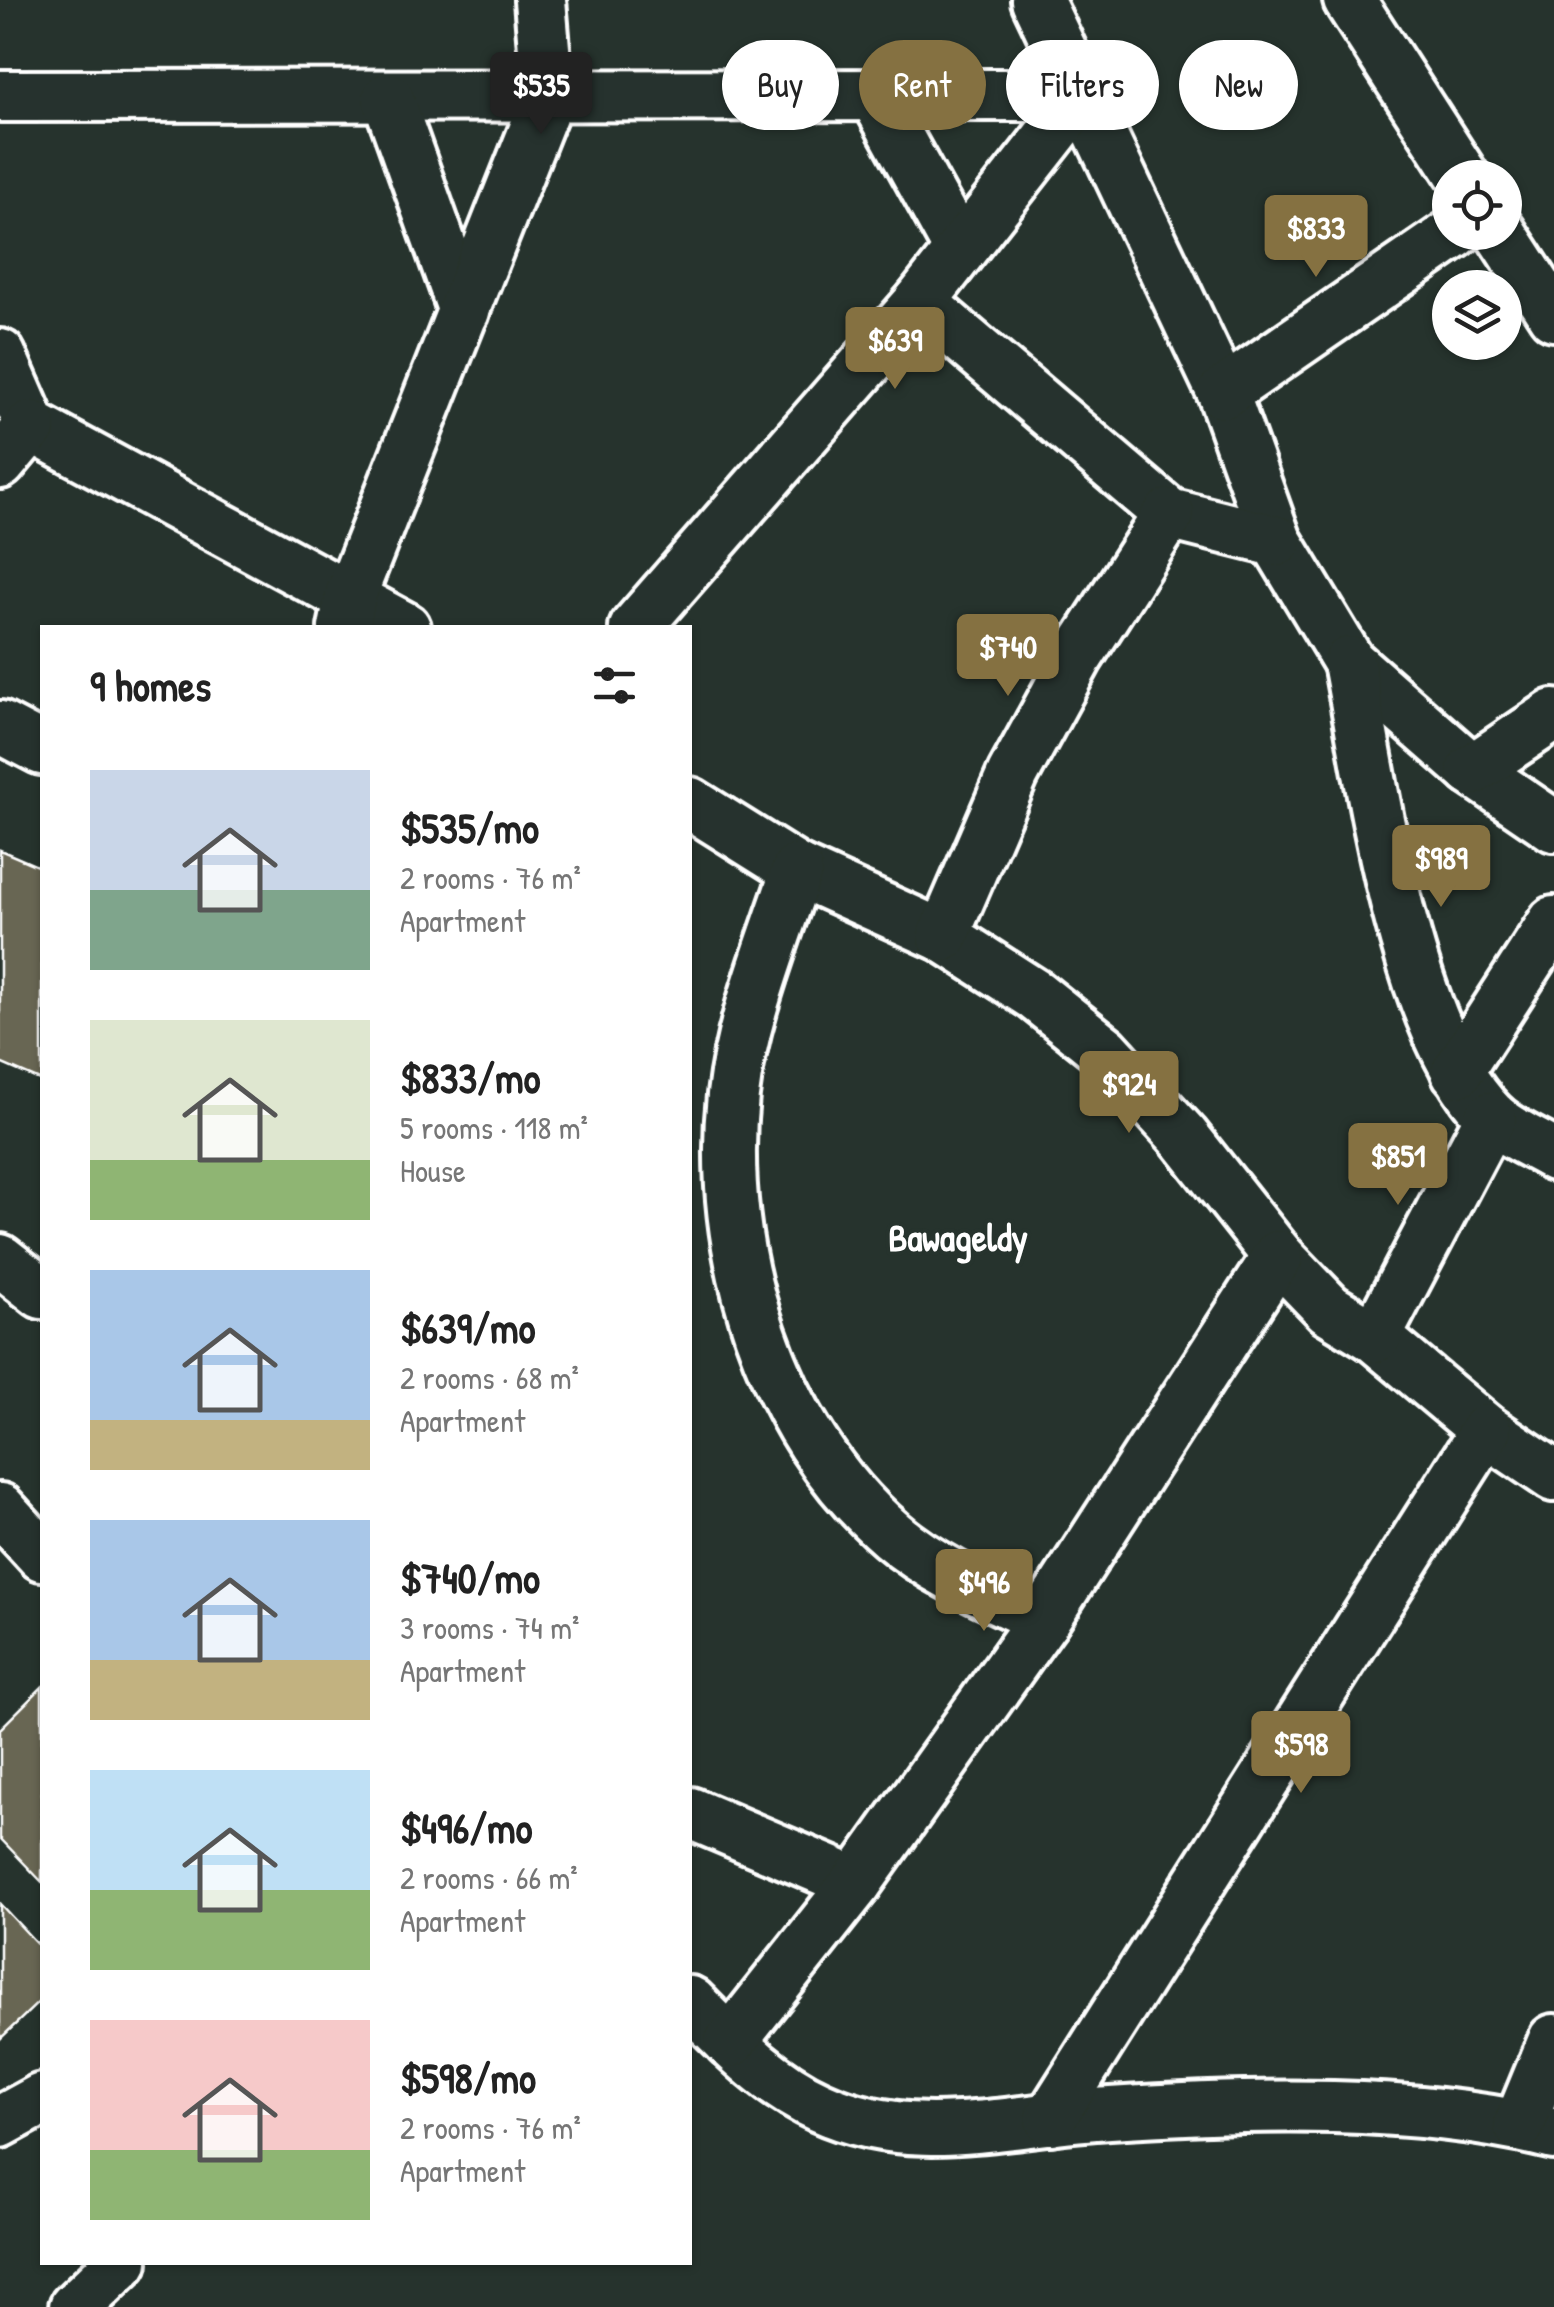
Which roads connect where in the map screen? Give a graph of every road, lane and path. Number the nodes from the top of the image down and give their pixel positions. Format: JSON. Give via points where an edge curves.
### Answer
{"nodes":[{"id":1,"x":540,"y":0,"type":"edge"},
{"id":2,"x":1037,"y":0,"type":"edge"},
{"id":3,"x":1349,"y":0,"type":"edge"},
{"id":4,"x":1056,"y":40,"type":"edge"},
{"id":5,"x":0,"y":96,"type":"edge"},
{"id":6,"x":859,"y":96,"type":"edge"},
{"id":7,"x":548,"y":97,"type":"junction"},
{"id":8,"x":388,"y":98,"type":"junction"},
{"id":9,"x":894,"y":130,"type":"edge"},
{"id":10,"x":1054,"y":130,"type":"edge"},
{"id":11,"x":1099,"y":130,"type":"edge"},
{"id":12,"x":1452,"y":160,"type":"edge"},
{"id":13,"x":1432,"y":249,"type":"edge"},
{"id":14,"x":960,"y":250,"type":"junction"},
{"id":15,"x":1512,"y":250,"type":"edge"},
{"id":16,"x":920,"y":302,"type":"junction"},
{"id":17,"x":464,"y":312,"type":"junction"},
{"id":18,"x":1554,"y":316,"type":"edge"},
{"id":19,"x":0,"y":355,"type":"edge"},
{"id":20,"x":1223,"y":393,"type":"junction"},
{"id":21,"x":15,"y":444,"type":"edge"},
{"id":22,"x":1170,"y":514,"type":"junction"},
{"id":23,"x":1276,"y":541,"type":"junction"},
{"id":24,"x":347,"y":611,"type":"edge"},
{"id":25,"x":396,"y":625,"type":"edge"},
{"id":26,"x":639,"y":625,"type":"edge"},
{"id":27,"x":1348,"y":662,"type":"junction"},
{"id":28,"x":1554,"y":715,"type":"edge"},
{"id":29,"x":0,"y":726,"type":"edge"},
{"id":30,"x":40,"y":748,"type":"edge"},
{"id":31,"x":1472,"y":770,"type":"junction"},
{"id":32,"x":692,"y":804,"type":"edge"},
{"id":33,"x":1554,"y":826,"type":"edge"},
{"id":34,"x":797,"y":870,"type":"junction"},
{"id":35,"x":1554,"y":922,"type":"edge"},
{"id":36,"x":943,"y":936,"type":"junction"},
{"id":37,"x":1457,"y":1072,"type":"junction"},
{"id":38,"x":1491,"y":1117,"type":"junction"},
{"id":39,"x":1554,"y":1155,"type":"edge"},
{"id":40,"x":1278,"y":1256,"type":"junction"},
{"id":41,"x":0,"y":1260,"type":"edge"},
{"id":42,"x":40,"y":1291,"type":"edge"},
{"id":43,"x":1375,"y":1337,"type":"junction"},
{"id":44,"x":1486,"y":1430,"type":"junction"},
{"id":45,"x":1554,"y":1476,"type":"edge"},
{"id":46,"x":0,"y":1509,"type":"edge"},
{"id":47,"x":40,"y":1553,"type":"edge"},
{"id":48,"x":1044,"y":1619,"type":"junction"},
{"id":49,"x":692,"y":1814,"type":"edge"},
{"id":50,"x":856,"y":1883,"type":"junction"},
{"id":51,"x":692,"y":2004,"type":"edge"},
{"id":52,"x":1554,"y":2040,"type":"edge"},
{"id":53,"x":730,"y":2042,"type":"junction"},
{"id":54,"x":40,"y":2101,"type":"edge"},
{"id":55,"x":1050,"y":2119,"type":"junction"},
{"id":56,"x":0,"y":2122,"type":"edge"},
{"id":57,"x":1536,"y":2130,"type":"edge"}],
"edges":[{"from":1,"to":7,"type":"street"},
{"from":2,"to":4,"type":"street"},
{"from":3,"to":12,"type":"street"},
{"from":5,"to":8,"type":"street"},
{"from":6,"to":7,"type":"street"},
{"from":7,"to":8,"type":"street"},
{"from":7,"to":17,"type":"street"},
{"from":8,"to":17,"type":"street"},
{"from":9,"to":14,"type":"street"},
{"from":10,"to":14,"type":"street"},
{"from":11,"to":20,"type":"street"},
{"from":13,"to":20,"type":"street"},
{"from":14,"to":16,"type":"street"},
{"from":15,"to":18,"type":"street"},
{"from":16,"to":22,"type":"street"},
{"from":16,"to":26,"type":"street"},
{"from":17,"to":24,"type":"street"},
{"from":19,"to":21,"type":"street"},
{"from":20,"to":23,"type":"street"},
{"from":21,"to":24,"type":"street"},
{"from":22,"to":23,"type":"street"},
{"from":22,"to":36,"type":"street","via":[[1076,657],[1013,774]]},
{"from":23,"to":27,"type":"street"},
{"from":24,"to":25,"type":"street"},
{"from":27,"to":31,"type":"street"},
{"from":27,"to":37,"type":"street","via":[[1393,886],[1421,985]]},
{"from":28,"to":31,"type":"street"},
{"from":29,"to":30,"type":"street"},
{"from":31,"to":33,"type":"street"},
{"from":32,"to":34,"type":"street"},
{"from":34,"to":36,"type":"street"},
{"from":34,"to":48,"type":"street","via":[[748,1022],[734,1092],[729,1164],[737,1253],[760,1329],[792,1408],[840,1480],[892,1535],[955,1576]]},
{"from":35,"to":37,"type":"street"},
{"from":36,"to":40,"type":"street","via":[[1036,995],[1105,1052],[1184,1137]]},
{"from":37,"to":38,"type":"street"},
{"from":38,"to":39,"type":"street"},
{"from":38,"to":43,"type":"street"},
{"from":40,"to":43,"type":"street","via":[[1329,1309]]},
{"from":40,"to":48,"type":"street"},
{"from":41,"to":42,"type":"street"},
{"from":43,"to":44,"type":"street"},
{"from":44,"to":45,"type":"street"},
{"from":44,"to":55,"type":"street"},
{"from":46,"to":47,"type":"street"},
{"from":48,"to":50,"type":"street"},
{"from":49,"to":50,"type":"street"},
{"from":50,"to":53,"type":"street"},
{"from":51,"to":53,"type":"street"},
{"from":52,"to":57,"type":"street"},
{"from":53,"to":55,"type":"street","via":[[788,2090],[856,2119],[955,2130]]},
{"from":54,"to":56,"type":"street"},
{"from":55,"to":57,"type":"street","via":[[1242,2109],[1421,2114]]}]}
